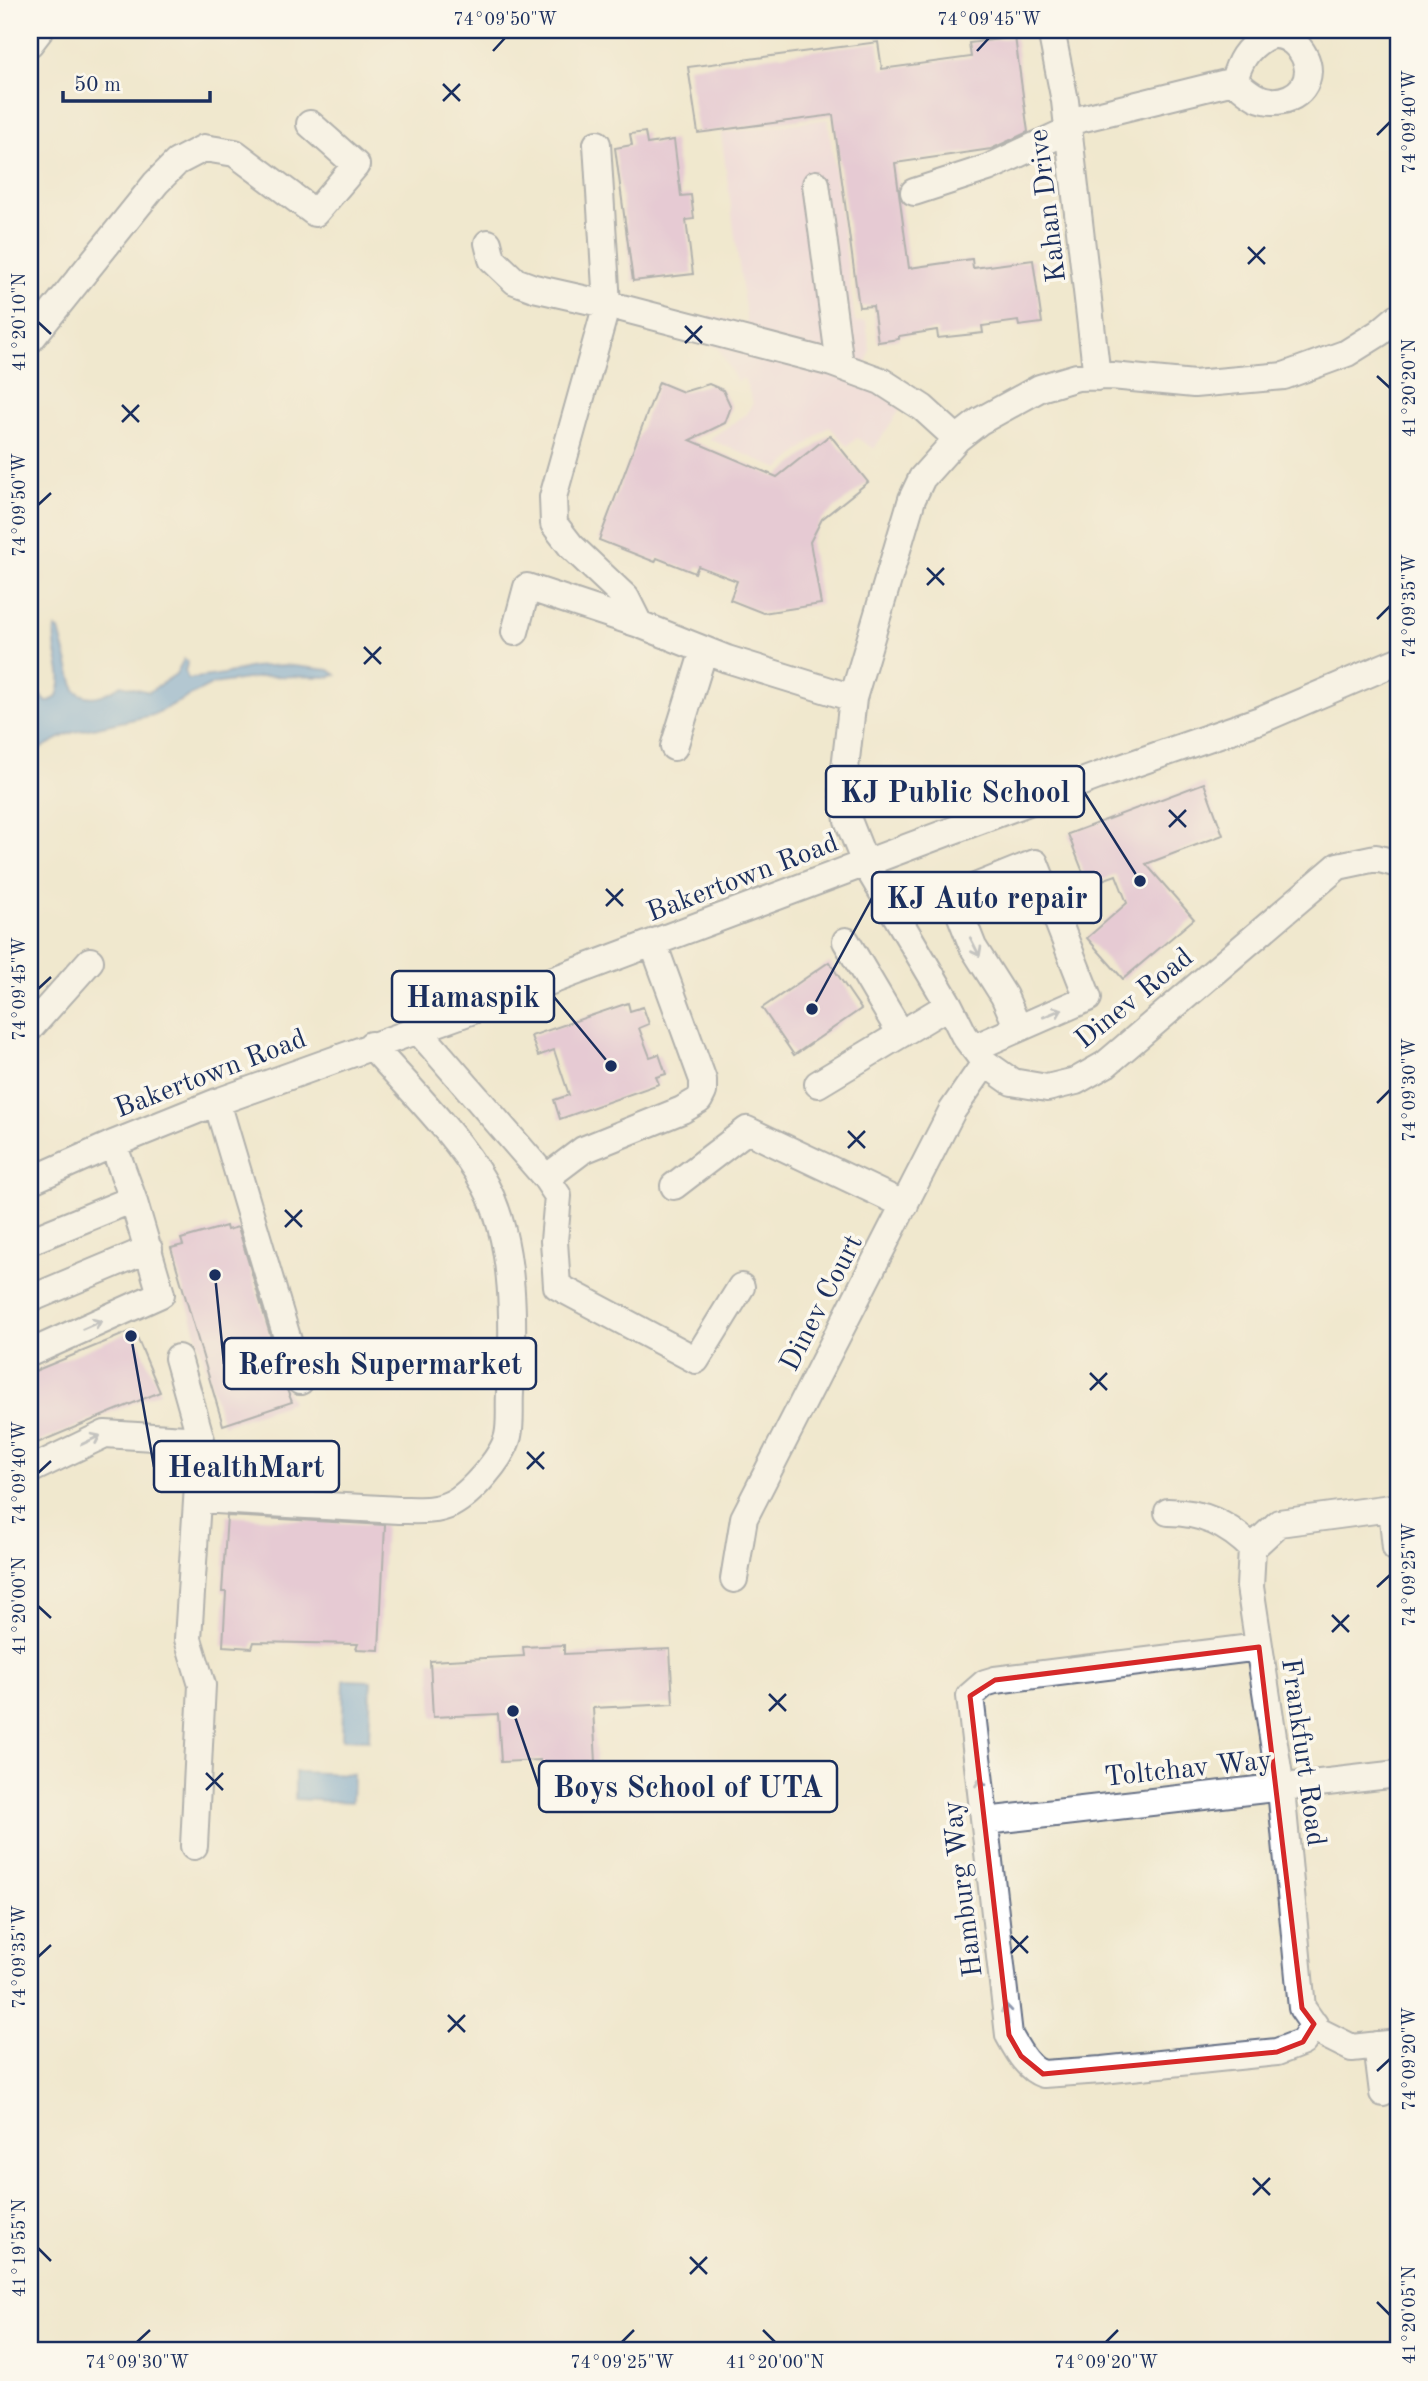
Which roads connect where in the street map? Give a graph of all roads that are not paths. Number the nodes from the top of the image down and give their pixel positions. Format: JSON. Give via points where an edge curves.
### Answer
{"nodes":[{"id":1,"x":40,"y":30,"type":"edge"},
{"id":2,"x":1051,"y":30,"type":"edge"},
{"id":3,"x":30,"y":43,"type":"edge"},
{"id":4,"x":1234,"y":81,"type":"dead end"},
{"id":5,"x":310,"y":124,"type":"dead end"},
{"id":6,"x":1068,"y":126,"type":"junction"},
{"id":7,"x":597,"y":144,"type":"dead end"},
{"id":8,"x":816,"y":184,"type":"dead end"},
{"id":9,"x":914,"y":192,"type":"dead end"},
{"id":10,"x":488,"y":243,"type":"dead end"},
{"id":11,"x":607,"y":304,"type":"junction"},
{"id":12,"x":1398,"y":317,"type":"edge"},
{"id":13,"x":30,"y":340,"type":"edge"},
{"id":14,"x":840,"y":365,"type":"junction"},
{"id":15,"x":1097,"y":377,"type":"junction"},
{"id":16,"x":957,"y":439,"type":"junction"},
{"id":17,"x":639,"y":624,"type":"junction"},
{"id":18,"x":515,"y":632,"type":"dead end"},
{"id":19,"x":704,"y":650,"type":"junction"},
{"id":20,"x":1398,"y":661,"type":"edge"},
{"id":21,"x":853,"y":698,"type":"junction"},
{"id":22,"x":674,"y":747,"type":"dead end"},
{"id":23,"x":865,"y":863,"type":"junction"},
{"id":24,"x":1398,"y":864,"type":"edge"},
{"id":25,"x":846,"y":942,"type":"dead end"},
{"id":26,"x":653,"y":943,"type":"junction"},
{"id":27,"x":90,"y":961,"type":"dead end"},
{"id":28,"x":949,"y":1004,"type":"junction"},
{"id":29,"x":30,"y":1028,"type":"edge"},
{"id":30,"x":1018,"y":1028,"type":"junction"},
{"id":31,"x":417,"y":1029,"type":"junction"},
{"id":32,"x":901,"y":1034,"type":"junction"},
{"id":33,"x":371,"y":1045,"type":"junction"},
{"id":34,"x":980,"y":1055,"type":"junction"},
{"id":35,"x":818,"y":1084,"type":"dead end"},
{"id":36,"x":217,"y":1102,"type":"junction"},
{"id":37,"x":113,"y":1144,"type":"junction"},
{"id":38,"x":546,"y":1178,"type":"junction"},
{"id":39,"x":30,"y":1181,"type":"edge"},
{"id":40,"x":674,"y":1186,"type":"dead end"},
{"id":41,"x":133,"y":1199,"type":"junction"},
{"id":42,"x":905,"y":1205,"type":"junction"},
{"id":43,"x":30,"y":1241,"type":"edge"},
{"id":44,"x":149,"y":1249,"type":"junction"},
{"id":45,"x":741,"y":1287,"type":"dead end"},
{"id":46,"x":30,"y":1299,"type":"edge"},
{"id":47,"x":30,"y":1353,"type":"edge"},
{"id":48,"x":178,"y":1358,"type":"dead end"},
{"id":49,"x":300,"y":1381,"type":"dead end"},
{"id":50,"x":201,"y":1440,"type":"junction"},
{"id":51,"x":30,"y":1470,"type":"edge"},
{"id":52,"x":198,"y":1499,"type":"junction"},
{"id":53,"x":1395,"y":1507,"type":"edge"},
{"id":54,"x":1168,"y":1512,"type":"dead end"},
{"id":55,"x":1252,"y":1548,"type":"junction"},
{"id":56,"x":1396,"y":1548,"type":"dead end"},
{"id":57,"x":734,"y":1579,"type":"dead end"},
{"id":58,"x":1259,"y":1647,"type":"junction"},
{"id":59,"x":1398,"y":1773,"type":"edge"},
{"id":60,"x":1281,"y":1789,"type":"junction"},
{"id":61,"x":985,"y":1821,"type":"junction"},
{"id":62,"x":194,"y":1846,"type":"dead end"},
{"id":63,"x":1314,"y":2024,"type":"junction"},
{"id":64,"x":1388,"y":2044,"type":"edge"},
{"id":65,"x":1383,"y":2092,"type":"dead end"}],
"edges":[{"from":1,"to":3,"type":"street"},
{"from":2,"to":6,"type":"street","name":"Kahan Drive"},
{"from":4,"to":6,"type":"street"},
{"from":5,"to":13,"type":"street","via":[[356,165],[315,213],[235,153],[204,148],[177,162],[156,183]]},
{"from":6,"to":9,"type":"street","via":[[988,168]]},
{"from":6,"to":15,"type":"street","name":"Kahan Drive"},
{"from":7,"to":11,"type":"street"},
{"from":8,"to":14,"type":"street"},
{"from":10,"to":11,"type":"street","via":[[492,258],[515,281]]},
{"from":11,"to":14,"type":"street"},
{"from":11,"to":17,"type":"street","via":[[553,497],[554,524],[626,598]]},
{"from":12,"to":15,"type":"street","name":"Dinev Road","via":[[1347,353],[1284,376],[1194,384]]},
{"from":14,"to":16,"type":"street","via":[[881,381],[923,408]]},
{"from":15,"to":16,"type":"street","name":"Dinev Road","via":[[1077,377],[1040,388]]},
{"from":16,"to":21,"type":"street","name":"Dinev Road","via":[[922,478],[912,499]]},
{"from":17,"to":18,"type":"street","via":[[527,587]]},
{"from":17,"to":19,"type":"street"},
{"from":19,"to":21,"type":"street"},
{"from":19,"to":22,"type":"street"},
{"from":20,"to":23,"type":"street","name":"Bakertown Road","via":[[1260,720]]},
{"from":21,"to":23,"type":"street","name":"Dinev Road","via":[[843,786],[848,820]]},
{"from":23,"to":26,"type":"street","name":"Bakertown Road"},
{"from":23,"to":28,"type":"street","name":"Dinev Road"},
{"from":24,"to":34,"type":"street","name":"Dinev Road","via":[[1376,858],[1338,866],[1106,1063],[1076,1081],[1047,1088],[1012,1082]]},
{"from":25,"to":32,"type":"street"},
{"from":26,"to":31,"type":"street","name":"Bakertown Road"},
{"from":26,"to":38,"type":"street","via":[[703,1080],[703,1092],[682,1110],[583,1150]]},
{"from":27,"to":29,"type":"street"},
{"from":28,"to":32,"type":"street"},
{"from":28,"to":34,"type":"street","name":"Dinev Road"},
{"from":30,"to":30,"type":"street","one_way":true,"via":[[1088,998],[1035,863],[953,896],[973,947]]},
{"from":30,"to":34,"type":"street"},
{"from":31,"to":33,"type":"street","name":"Bakertown Road"},
{"from":31,"to":38,"type":"street"},
{"from":32,"to":35,"type":"street"},
{"from":33,"to":36,"type":"street","name":"Bakertown Road"},
{"from":33,"to":52,"type":"street","via":[[467,1156],[486,1187],[505,1240],[513,1339],[508,1436],[473,1487],[452,1504],[432,1510]]},
{"from":34,"to":42,"type":"street","name":"Dinev Court"},
{"from":36,"to":37,"type":"street","name":"Bakertown Road"},
{"from":36,"to":49,"type":"street"},
{"from":37,"to":39,"type":"street","name":"Bakertown Road"},
{"from":37,"to":41,"type":"street"},
{"from":38,"to":45,"type":"street","via":[[558,1196],[557,1286],[696,1360]]},
{"from":40,"to":42,"type":"street","via":[[747,1130]]},
{"from":41,"to":43,"type":"street"},
{"from":41,"to":44,"type":"street"},
{"from":42,"to":57,"type":"street","name":"Dinev Court","via":[[744,1518]]},
{"from":44,"to":46,"type":"street"},
{"from":47,"to":44,"type":"street","one_way":true,"via":[[161,1294]]},
{"from":48,"to":50,"type":"street"},
{"from":51,"to":50,"type":"street","one_way":true,"via":[[105,1434]]},
{"from":50,"to":52,"type":"street"},
{"from":52,"to":62,"type":"street","via":[[188,1639],[202,1685]]},
{"from":53,"to":55,"type":"street","via":[[1279,1523]]},
{"from":53,"to":56,"type":"street"},
{"from":54,"to":55,"type":"street","via":[[1210,1519],[1236,1532]]},
{"from":55,"to":58,"type":"street","name":"Frankfurt Road","via":[[1250,1587]]},
{"from":58,"to":60,"type":"street","name":"Frankfurt Road"},
{"from":61,"to":58,"type":"street","name":"Hamburg Way","one_way":true,"via":[[971,1696],[985,1683]]},
{"from":59,"to":60,"type":"street","name":"Toltchav Way"},
{"from":60,"to":61,"type":"street","name":"Toltchav Way"},
{"from":60,"to":63,"type":"street","name":"Frankfurt Road","via":[[1303,2008]]},
{"from":63,"to":61,"type":"street","name":"Hamburg Way","one_way":true,"via":[[1303,2042],[1277,2052],[1037,2072],[1009,2035]]},
{"from":63,"to":64,"type":"street","via":[[1318,2031],[1352,2048]]},
{"from":64,"to":65,"type":"street"}]}
